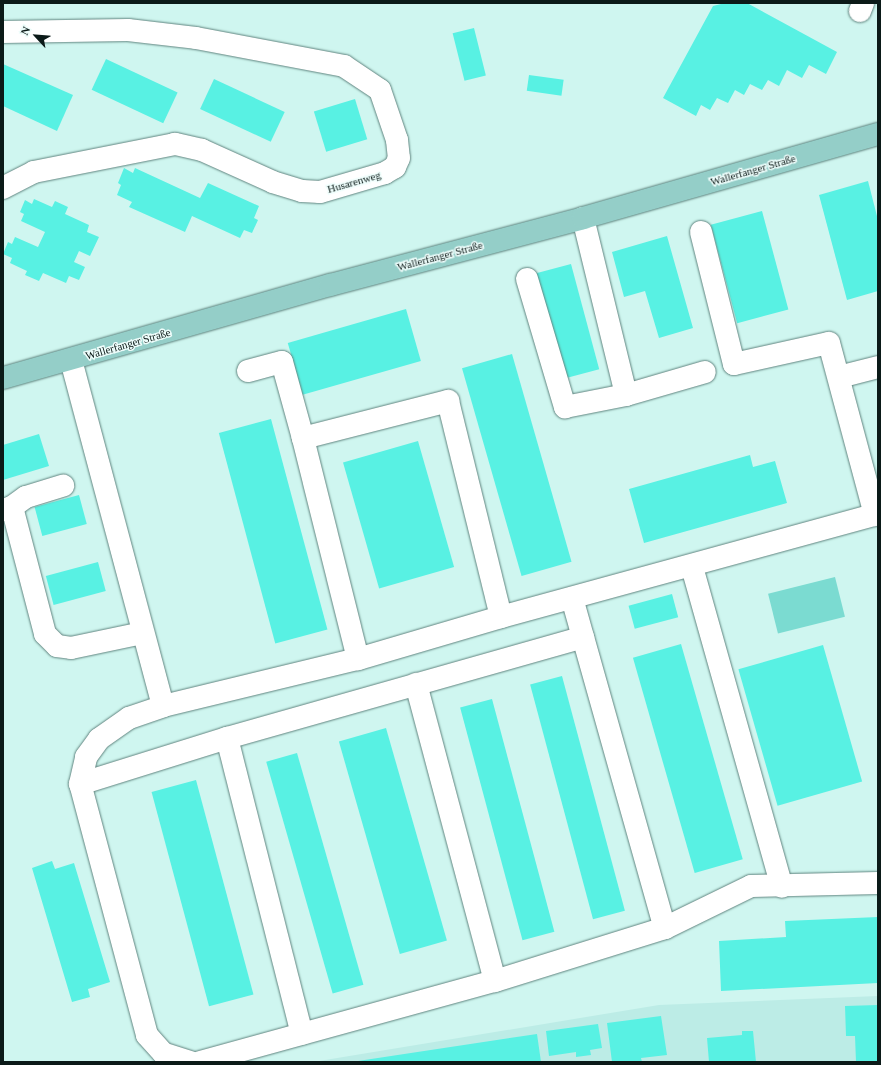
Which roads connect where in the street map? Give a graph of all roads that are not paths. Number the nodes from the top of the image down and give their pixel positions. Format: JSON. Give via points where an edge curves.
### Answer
{"nodes":[{"id":1,"x":3,"y":32,"type":"edge"},
{"id":2,"x":878,"y":124,"type":"edge"},
{"id":3,"x":878,"y":134,"type":"edge"},
{"id":4,"x":3,"y":188,"type":"edge"},
{"id":5,"x":583,"y":218,"type":"junction"},
{"id":6,"x":701,"y":232,"type":"dead end"},
{"id":7,"x":527,"y":279,"type":"dead end"},
{"id":8,"x":185,"y":327,"type":"junction"},
{"id":9,"x":71,"y":360,"type":"junction"},
{"id":10,"x":878,"y":367,"type":"edge"},
{"id":11,"x":248,"y":371,"type":"dead end"},
{"id":12,"x":706,"y":372,"type":"dead end"},
{"id":13,"x":3,"y":378,"type":"edge"},
{"id":14,"x":839,"y":378,"type":"junction"},
{"id":15,"x":626,"y":395,"type":"junction"},
{"id":16,"x":303,"y":438,"type":"junction"},
{"id":17,"x":63,"y":486,"type":"dead end"},
{"id":18,"x":7,"y":508,"type":"edge"},
{"id":19,"x":877,"y":515,"type":"edge"},
{"id":20,"x":692,"y":567,"type":"junction"},
{"id":21,"x":572,"y":598,"type":"junction"},
{"id":22,"x":501,"y":617,"type":"junction"},
{"id":23,"x":142,"y":633,"type":"junction"},
{"id":24,"x":583,"y":637,"type":"junction"},
{"id":25,"x":358,"y":659,"type":"junction"},
{"id":26,"x":416,"y":684,"type":"junction"},
{"id":27,"x":163,"y":706,"type":"junction"},
{"id":28,"x":227,"y":738,"type":"junction"},
{"id":29,"x":80,"y":784,"type":"junction"},
{"id":30,"x":878,"y":883,"type":"edge"},
{"id":31,"x":782,"y":887,"type":"junction"},
{"id":32,"x":665,"y":928,"type":"junction"},
{"id":33,"x":495,"y":981,"type":"junction"},
{"id":34,"x":302,"y":1034,"type":"junction"},
{"id":35,"x":164,"y":1058,"type":"edge"},
{"id":36,"x":190,"y":1062,"type":"edge"},
{"id":37,"x":200,"y":1062,"type":"edge"}],
"edges":[{"from":1,"to":4,"type":"street","name":"Husarenweg","via":[[128,30],[196,38],[344,66],[380,90],[392,121],[399,158],[396,166],[385,173],[320,192],[302,191],[273,182],[202,150],[175,144],[34,172]]},
{"from":2,"to":8,"type":"street","via":[[329,279],[191,320]]},
{"from":3,"to":5,"type":"main road","name":"Wallerfanger Straße"},
{"from":5,"to":8,"type":"main road","name":"Wallerfanger Straße","via":[[330,284]]},
{"from":5,"to":15,"type":"street"},
{"from":6,"to":14,"type":"street","via":[[734,364],[829,343]]},
{"from":7,"to":15,"type":"street","via":[[565,407]]},
{"from":8,"to":9,"type":"main road","name":"Wallerfanger Straße"},
{"from":9,"to":13,"type":"main road","name":"Wallerfanger Straße"},
{"from":9,"to":23,"type":"street"},
{"from":10,"to":14,"type":"street"},
{"from":11,"to":16,"type":"street","via":[[282,362]]},
{"from":12,"to":15,"type":"street"},
{"from":14,"to":19,"type":"street"},
{"from":16,"to":22,"type":"street","via":[[448,401]]},
{"from":16,"to":25,"type":"street"},
{"from":17,"to":18,"type":"street","via":[[26,496]]},
{"from":18,"to":23,"type":"street","via":[[45,634],[57,646],[71,648]]},
{"from":19,"to":20,"type":"street"},
{"from":20,"to":21,"type":"street"},
{"from":20,"to":31,"type":"street"},
{"from":21,"to":22,"type":"street"},
{"from":21,"to":24,"type":"street"},
{"from":22,"to":25,"type":"street"},
{"from":23,"to":27,"type":"street"},
{"from":24,"to":26,"type":"street"},
{"from":24,"to":32,"type":"street"},
{"from":25,"to":27,"type":"street"},
{"from":26,"to":28,"type":"street"},
{"from":26,"to":33,"type":"street"},
{"from":27,"to":29,"type":"street","via":[[129,718],[99,739],[86,757]]},
{"from":28,"to":29,"type":"street"},
{"from":28,"to":34,"type":"street"},
{"from":29,"to":35,"type":"street","via":[[147,1035]]},
{"from":30,"to":31,"type":"street"},
{"from":31,"to":32,"type":"street","via":[[751,886]]},
{"from":32,"to":33,"type":"street"},
{"from":33,"to":34,"type":"street"},
{"from":34,"to":37,"type":"street"},
{"from":35,"to":36,"type":"street"}]}
